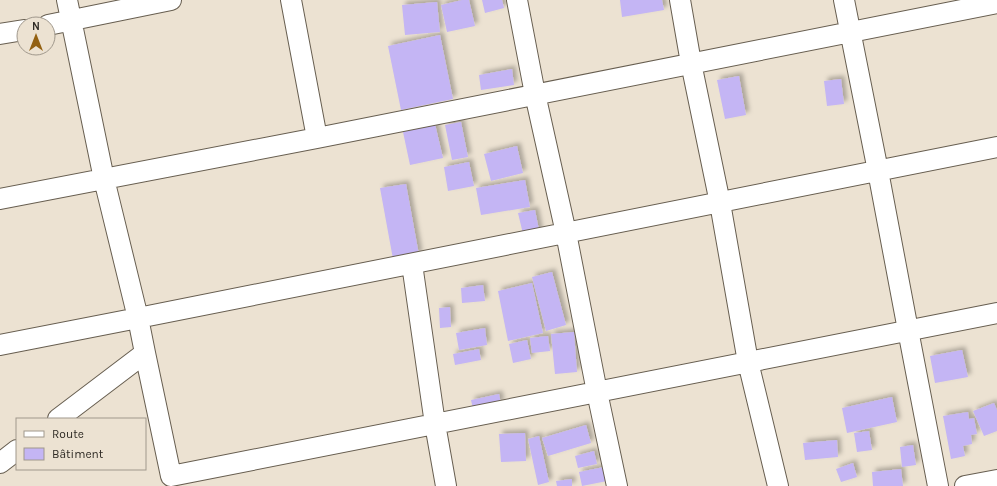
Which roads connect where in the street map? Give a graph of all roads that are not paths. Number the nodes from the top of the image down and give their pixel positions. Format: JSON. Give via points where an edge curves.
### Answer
{"nodes":[{"id":1,"x":67,"y":0,"type":"edge"},
{"id":2,"x":170,"y":0,"type":"edge"},
{"id":3,"x":291,"y":0,"type":"edge"},
{"id":4,"x":517,"y":0,"type":"edge"},
{"id":5,"x":680,"y":0,"type":"edge"},
{"id":6,"x":844,"y":0,"type":"edge"},
{"id":7,"x":997,"y":3,"type":"edge"},
{"id":8,"x":71,"y":20,"type":"junction"},
{"id":9,"x":56,"y":23,"type":"edge"},
{"id":10,"x":16,"y":31,"type":"edge"},
{"id":11,"x":851,"y":32,"type":"junction"},
{"id":12,"x":0,"y":34,"type":"edge"},
{"id":13,"x":691,"y":63,"type":"junction"},
{"id":14,"x":535,"y":94,"type":"junction"},
{"id":15,"x":317,"y":138,"type":"junction"},
{"id":16,"x":997,"y":148,"type":"edge"},
{"id":17,"x":878,"y":171,"type":"junction"},
{"id":18,"x":104,"y":178,"type":"junction"},
{"id":19,"x":0,"y":199,"type":"edge"},
{"id":20,"x":720,"y":203,"type":"junction"},
{"id":21,"x":566,"y":233,"type":"junction"},
{"id":22,"x":412,"y":264,"type":"junction"},
{"id":23,"x":997,"y":313,"type":"edge"},
{"id":24,"x":138,"y":318,"type":"junction"},
{"id":25,"x":908,"y":330,"type":"junction"},
{"id":26,"x":0,"y":345,"type":"edge"},
{"id":27,"x":145,"y":353,"type":"junction"},
{"id":28,"x":748,"y":362,"type":"junction"},
{"id":29,"x":597,"y":392,"type":"junction"},
{"id":30,"x":59,"y":418,"type":"edge"},
{"id":31,"x":435,"y":424,"type":"junction"},
{"id":32,"x":16,"y":451,"type":"edge"},
{"id":33,"x":0,"y":463,"type":"edge"},
{"id":34,"x":997,"y":480,"type":"edge"},
{"id":35,"x":446,"y":486,"type":"edge"},
{"id":36,"x":617,"y":486,"type":"edge"},
{"id":37,"x":778,"y":486,"type":"edge"},
{"id":38,"x":938,"y":486,"type":"edge"},
{"id":39,"x":964,"y":486,"type":"edge"}],
"edges":[{"from":1,"to":8,"type":"street"},
{"from":2,"to":8,"type":"street"},
{"from":3,"to":15,"type":"street"},
{"from":4,"to":14,"type":"street"},
{"from":5,"to":13,"type":"street"},
{"from":6,"to":11,"type":"street"},
{"from":7,"to":11,"type":"street"},
{"from":8,"to":9,"type":"street"},
{"from":8,"to":18,"type":"street"},
{"from":10,"to":12,"type":"street"},
{"from":11,"to":13,"type":"street"},
{"from":11,"to":17,"type":"street"},
{"from":13,"to":14,"type":"street"},
{"from":13,"to":20,"type":"street"},
{"from":14,"to":15,"type":"street"},
{"from":14,"to":21,"type":"street"},
{"from":15,"to":18,"type":"street"},
{"from":16,"to":17,"type":"street"},
{"from":17,"to":20,"type":"street"},
{"from":17,"to":25,"type":"street"},
{"from":18,"to":19,"type":"street"},
{"from":18,"to":24,"type":"street"},
{"from":20,"to":21,"type":"street"},
{"from":20,"to":28,"type":"street"},
{"from":21,"to":22,"type":"street"},
{"from":21,"to":29,"type":"street"},
{"from":22,"to":24,"type":"street"},
{"from":22,"to":31,"type":"street"},
{"from":23,"to":25,"type":"street"},
{"from":24,"to":26,"type":"street"},
{"from":24,"to":27,"type":"street"},
{"from":25,"to":28,"type":"street"},
{"from":25,"to":38,"type":"street"},
{"from":27,"to":30,"type":"street"},
{"from":27,"to":31,"type":"street","via":[[171,476]]},
{"from":28,"to":29,"type":"street"},
{"from":28,"to":37,"type":"street"},
{"from":29,"to":31,"type":"street"},
{"from":29,"to":36,"type":"street"},
{"from":31,"to":35,"type":"street"},
{"from":32,"to":33,"type":"street"},
{"from":34,"to":39,"type":"street"}]}
